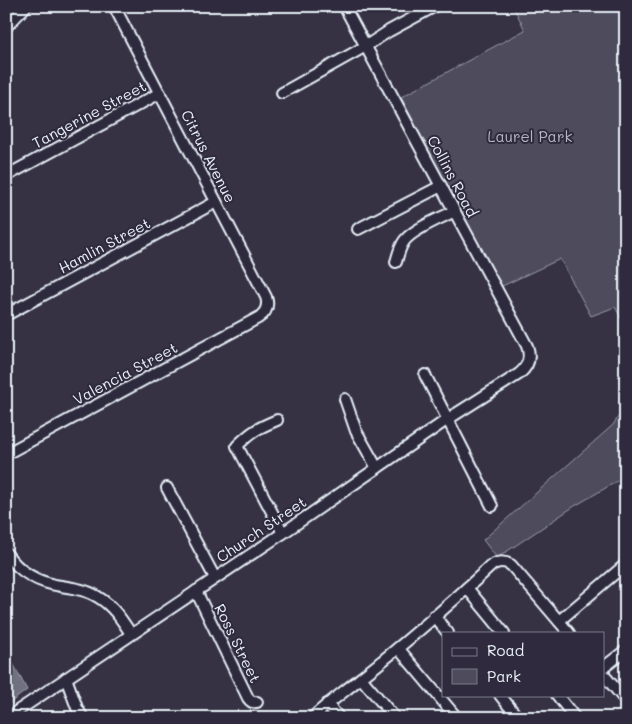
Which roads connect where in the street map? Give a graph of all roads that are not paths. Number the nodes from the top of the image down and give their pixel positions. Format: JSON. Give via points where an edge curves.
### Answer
{"nodes":[{"id":1,"x":26,"y":6,"type":"edge"},
{"id":2,"x":114,"y":6,"type":"edge"},
{"id":3,"x":344,"y":6,"type":"edge"},
{"id":4,"x":435,"y":6,"type":"edge"},
{"id":5,"x":6,"y":27,"type":"edge"},
{"id":6,"x":366,"y":46,"type":"junction"},
{"id":7,"x":160,"y":93,"type":"junction"},
{"id":8,"x":282,"y":93,"type":"dead end"},
{"id":9,"x":6,"y":176,"type":"edge"},
{"id":10,"x":441,"y":186,"type":"junction"},
{"id":11,"x":216,"y":202,"type":"junction"},
{"id":12,"x":454,"y":211,"type":"junction"},
{"id":13,"x":358,"y":229,"type":"dead end"},
{"id":14,"x":396,"y":262,"type":"dead end"},
{"id":15,"x":6,"y":315,"type":"edge"},
{"id":16,"x":258,"y":318,"type":"joint"},
{"id":17,"x":528,"y":362,"type":"joint"},
{"id":18,"x":425,"y":375,"type":"dead end"},
{"id":19,"x":345,"y":399,"type":"dead end"},
{"id":20,"x":448,"y":419,"type":"junction"},
{"id":21,"x":277,"y":420,"type":"dead end"},
{"id":22,"x":6,"y":454,"type":"edge"},
{"id":23,"x":377,"y":468,"type":"junction"},
{"id":24,"x":167,"y":488,"type":"dead end"},
{"id":25,"x":492,"y":506,"type":"dead end"},
{"id":26,"x":283,"y":533,"type":"junction"},
{"id":27,"x":6,"y":553,"type":"edge"},
{"id":28,"x":626,"y":564,"type":"edge"},
{"id":29,"x":214,"y":578,"type":"junction"},
{"id":30,"x":466,"y":588,"type":"junction"},
{"id":31,"x":196,"y":591,"type":"junction"},
{"id":32,"x":434,"y":616,"type":"junction"},
{"id":33,"x":559,"y":621,"type":"junction"},
{"id":34,"x":447,"y":632,"type":"edge"},
{"id":35,"x":503,"y":632,"type":"edge"},
{"id":36,"x":568,"y":632,"type":"edge"},
{"id":37,"x":131,"y":634,"type":"junction"},
{"id":38,"x":398,"y":648,"type":"junction"},
{"id":39,"x":626,"y":650,"type":"edge"},
{"id":40,"x":604,"y":667,"type":"edge"},
{"id":41,"x":604,"y":675,"type":"edge"},
{"id":42,"x":66,"y":678,"type":"junction"},
{"id":43,"x":361,"y":678,"type":"junction"},
{"id":44,"x":501,"y":696,"type":"edge"},
{"id":45,"x":557,"y":696,"type":"edge"},
{"id":46,"x":626,"y":701,"type":"edge"},
{"id":47,"x":257,"y":702,"type":"dead end"},
{"id":48,"x":327,"y":704,"type":"junction"},
{"id":49,"x":7,"y":718,"type":"edge"},
{"id":50,"x":84,"y":718,"type":"edge"},
{"id":51,"x":312,"y":718,"type":"edge"},
{"id":52,"x":339,"y":718,"type":"edge"},
{"id":53,"x":395,"y":718,"type":"edge"},
{"id":54,"x":457,"y":718,"type":"edge"},
{"id":55,"x":518,"y":718,"type":"edge"},
{"id":56,"x":575,"y":718,"type":"edge"}],
"edges":[{"from":1,"to":5,"type":"street"},
{"from":2,"to":7,"type":"street","name":"Citrus Avenue"},
{"from":3,"to":6,"type":"street","name":"Collins Road"},
{"from":4,"to":6,"type":"street"},
{"from":6,"to":8,"type":"street"},
{"from":6,"to":10,"type":"street","name":"Collins Road"},
{"from":7,"to":9,"type":"street","name":"Tangerine Street"},
{"from":7,"to":11,"type":"street","name":"Citrus Avenue"},
{"from":10,"to":12,"type":"street","name":"Collins Road"},
{"from":10,"to":13,"type":"street"},
{"from":11,"to":15,"type":"street","name":"Hamlin Street"},
{"from":11,"to":16,"type":"street","name":"Citrus Avenue","via":[[266,297],[267,308]]},
{"from":12,"to":14,"type":"street","via":[[409,236]]},
{"from":12,"to":17,"type":"street","name":"Collins Road","via":[[527,346]]},
{"from":16,"to":22,"type":"street","name":"Valencia Street"},
{"from":17,"to":20,"type":"street","name":"Church Street","via":[[519,374]]},
{"from":18,"to":20,"type":"street"},
{"from":19,"to":23,"type":"street","via":[[356,431]]},
{"from":20,"to":23,"type":"street","name":"Church Street"},
{"from":20,"to":25,"type":"street"},
{"from":21,"to":26,"type":"street","via":[[258,428],[237,446]]},
{"from":23,"to":26,"type":"street","name":"Church Street"},
{"from":24,"to":29,"type":"street"},
{"from":26,"to":29,"type":"street","name":"Church Street"},
{"from":27,"to":37,"type":"street","via":[[14,564],[37,580],[97,596],[112,608]]},
{"from":28,"to":33,"type":"street"},
{"from":29,"to":31,"type":"street","name":"Church Street"},
{"from":30,"to":32,"type":"street"},
{"from":30,"to":33,"type":"street","via":[[492,565],[507,562]]},
{"from":30,"to":35,"type":"street"},
{"from":31,"to":37,"type":"street","name":"Church Street"},
{"from":31,"to":47,"type":"street","name":"Ross Street","via":[[248,698]]},
{"from":32,"to":34,"type":"street"},
{"from":32,"to":38,"type":"street"},
{"from":33,"to":36,"type":"street"},
{"from":37,"to":42,"type":"street","name":"Church Street"},
{"from":38,"to":43,"type":"street"},
{"from":38,"to":54,"type":"street"},
{"from":39,"to":40,"type":"street"},
{"from":41,"to":46,"type":"street"},
{"from":42,"to":49,"type":"street","name":"Church Street"},
{"from":42,"to":50,"type":"street"},
{"from":43,"to":48,"type":"street"},
{"from":43,"to":53,"type":"street"},
{"from":44,"to":55,"type":"street"},
{"from":45,"to":56,"type":"street"},
{"from":48,"to":51,"type":"street"},
{"from":48,"to":52,"type":"street"}]}
